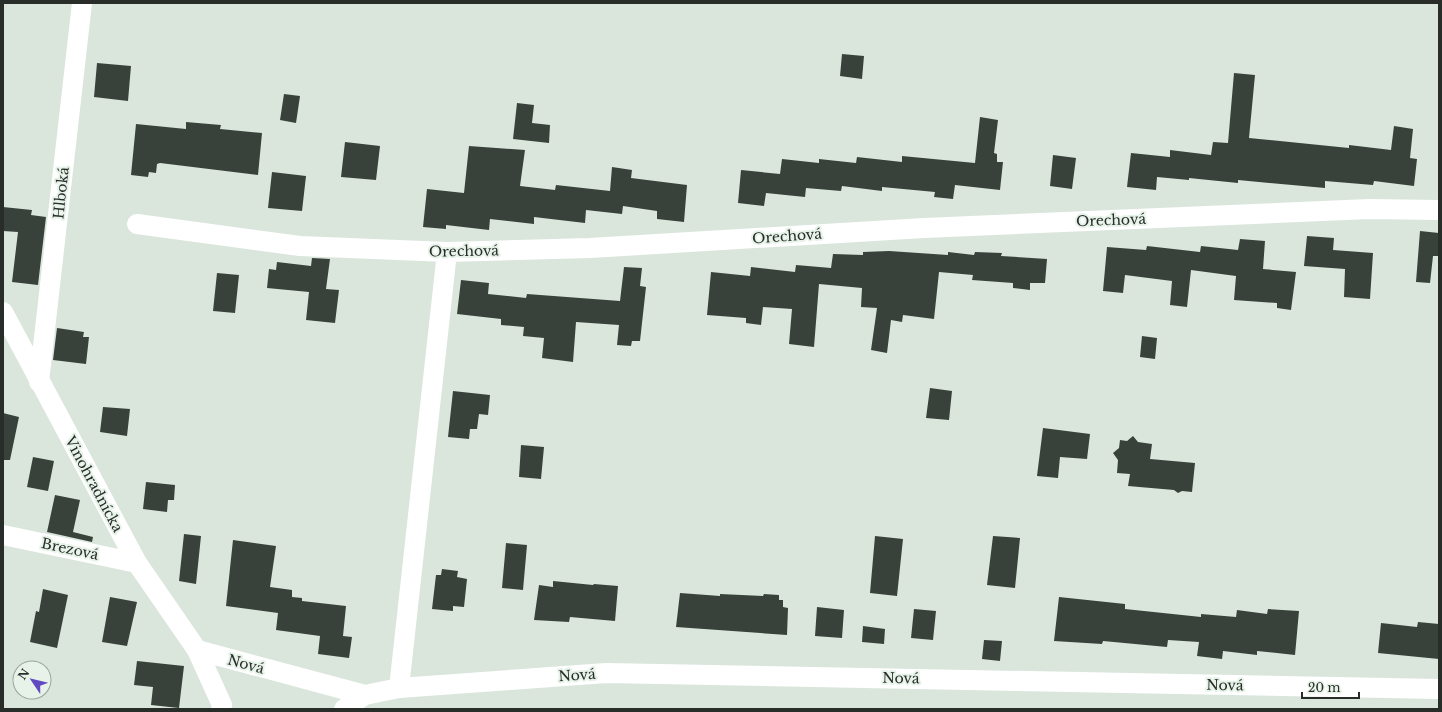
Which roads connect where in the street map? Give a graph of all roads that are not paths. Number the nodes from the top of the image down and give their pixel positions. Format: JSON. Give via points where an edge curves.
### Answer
{"nodes":[{"id":1,"x":82,"y":3,"type":"edge"},
{"id":2,"x":1439,"y":210,"type":"edge"},
{"id":3,"x":137,"y":224,"type":"dead end"},
{"id":4,"x":448,"y":252,"type":"junction"},
{"id":5,"x":3,"y":312,"type":"edge"},
{"id":6,"x":39,"y":382,"type":"junction"},
{"id":7,"x":3,"y":535,"type":"edge"},
{"id":8,"x":137,"y":563,"type":"junction"},
{"id":9,"x":197,"y":650,"type":"junction"},
{"id":10,"x":399,"y":688,"type":"junction"},
{"id":11,"x":1439,"y":689,"type":"edge"},
{"id":12,"x":365,"y":695,"type":"junction"},
{"id":13,"x":221,"y":709,"type":"edge"},
{"id":14,"x":344,"y":709,"type":"edge"}],
"edges":[{"from":1,"to":6,"type":"street","name":"Hlboká"},
{"from":2,"to":4,"type":"street","name":"Orechová","via":[[1369,209],[940,227],[598,248]]},
{"from":3,"to":4,"type":"street","name":"Orechová","via":[[300,246]]},
{"from":4,"to":10,"type":"street"},
{"from":5,"to":6,"type":"street","name":"Vinohradnícka"},
{"from":6,"to":8,"type":"street","name":"Vinohradnícka"},
{"from":7,"to":8,"type":"street","name":"Brezová"},
{"from":8,"to":9,"type":"street","name":"Vinohradnícka"},
{"from":9,"to":12,"type":"street","name":"Nová"},
{"from":9,"to":13,"type":"street","name":"Vinohradnícka","via":[[222,705]]},
{"from":10,"to":11,"type":"street","name":"Nová","via":[[606,673]]},
{"from":10,"to":12,"type":"street","name":"Nová"},
{"from":12,"to":14,"type":"street","name":"Nová"}]}
